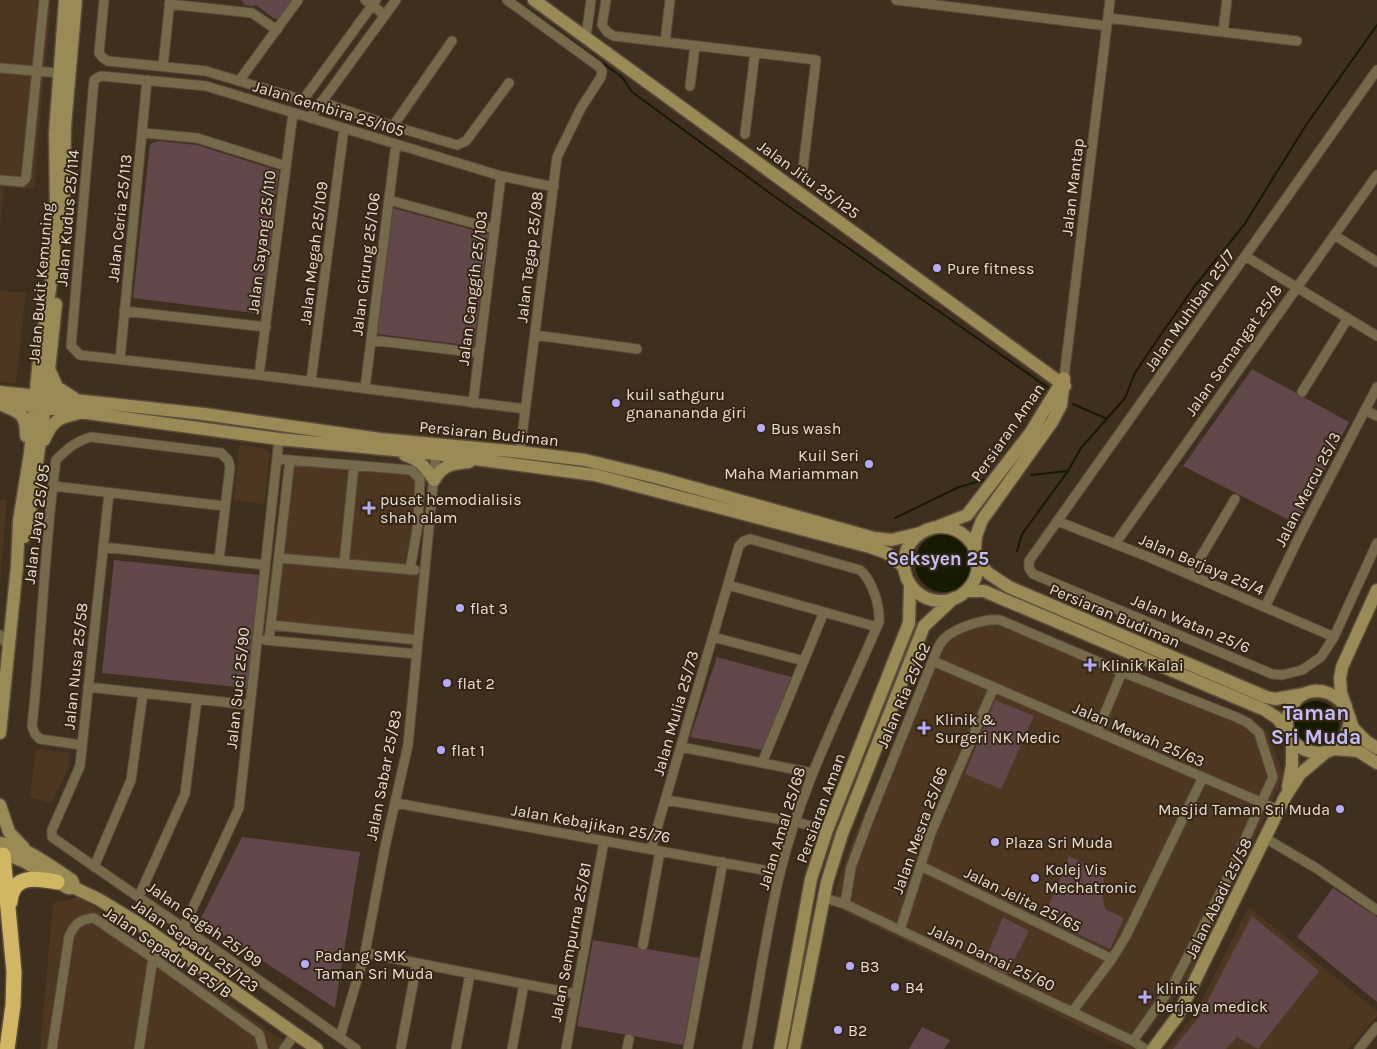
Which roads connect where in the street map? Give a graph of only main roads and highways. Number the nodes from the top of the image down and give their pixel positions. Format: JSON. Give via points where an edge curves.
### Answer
{"nodes":[{"id":1,"x":65,"y":0,"type":"edge"},
{"id":2,"x":76,"y":0,"type":"edge"},
{"id":3,"x":534,"y":0,"type":"edge"},
{"id":4,"x":44,"y":369,"type":"junction"},
{"id":5,"x":1063,"y":383,"type":"junction"},
{"id":6,"x":0,"y":391,"type":"edge"},
{"id":7,"x":78,"y":400,"type":"junction"},
{"id":8,"x":40,"y":401,"type":"junction"},
{"id":9,"x":0,"y":404,"type":"edge"},
{"id":10,"x":86,"y":412,"type":"junction"},
{"id":11,"x":204,"y":414,"type":"junction"},
{"id":12,"x":206,"y":428,"type":"junction"},
{"id":13,"x":380,"y":439,"type":"junction"},
{"id":14,"x":391,"y":450,"type":"junction"},
{"id":15,"x":520,"y":452,"type":"junction"},
{"id":16,"x":436,"y":454,"type":"junction"},
{"id":17,"x":33,"y":458,"type":"junction"},
{"id":18,"x":482,"y":460,"type":"junction"},
{"id":19,"x":595,"y":475,"type":"junction"},
{"id":20,"x":937,"y":527,"type":"junction"},
{"id":21,"x":920,"y":533,"type":"junction"},
{"id":22,"x":976,"y":554,"type":"junction"},
{"id":23,"x":904,"y":567,"type":"junction"},
{"id":24,"x":910,"y":584,"type":"junction"},
{"id":25,"x":1377,"y":590,"type":"edge"},
{"id":26,"x":966,"y":591,"type":"junction"},
{"id":27,"x":954,"y":598,"type":"junction"},
{"id":28,"x":1342,"y":668,"type":"junction"},
{"id":29,"x":1307,"y":693,"type":"junction"},
{"id":30,"x":1348,"y":712,"type":"junction"},
{"id":31,"x":0,"y":733,"type":"edge"},
{"id":32,"x":1290,"y":735,"type":"junction"},
{"id":33,"x":1377,"y":748,"type":"edge"},
{"id":34,"x":1330,"y":751,"type":"junction"},
{"id":35,"x":1377,"y":763,"type":"edge"},
{"id":36,"x":1285,"y":797,"type":"junction"},
{"id":37,"x":0,"y":805,"type":"edge"},
{"id":38,"x":0,"y":816,"type":"edge"},
{"id":39,"x":1,"y":849,"type":"edge"},
{"id":40,"x":30,"y":854,"type":"junction"},
{"id":41,"x":56,"y":882,"type":"junction"},
{"id":42,"x":75,"y":888,"type":"junction"},
{"id":43,"x":9,"y":910,"type":"junction"},
{"id":44,"x":7,"y":1049,"type":"edge"},
{"id":45,"x":316,"y":1049,"type":"edge"},
{"id":46,"x":780,"y":1049,"type":"edge"},
{"id":47,"x":794,"y":1049,"type":"edge"},
{"id":48,"x":1153,"y":1049,"type":"edge"}],
"edges":[{"from":1,"to":4,"type":"main road","name":"Jalan Bukit Kemuning","via":[[55,132],[54,252]]},
{"from":2,"to":4,"type":"main road","name":"Jalan Bukit Kemuning","via":[[65,126],[62,246]]},
{"from":3,"to":5,"type":"main road","name":"Jalan Jitu 25/125"},
{"from":4,"to":6,"type":"main road","via":[[23,388]]},
{"from":4,"to":7,"type":"main road","via":[[57,387]]},
{"from":4,"to":8,"type":"main road","name":"Jalan Bukit Kemuning"},
{"from":5,"to":20,"type":"main road","name":"Persiaran Aman","via":[[967,515]]},
{"from":5,"to":22,"type":"main road","name":"Persiaran Aman","via":[[1061,405],[1052,422],[982,520],[976,536]]},
{"from":6,"to":8,"type":"main road"},
{"from":7,"to":8,"type":"main road","name":"Persiaran Budiman"},
{"from":7,"to":11,"type":"main road","name":"Persiaran Budiman"},
{"from":8,"to":9,"type":"main road"},
{"from":8,"to":10,"type":"main road","name":"Persiaran Budiman"},
{"from":8,"to":17,"type":"main road","name":"Jalan Bukit Kemuning"},
{"from":9,"to":17,"type":"main road","via":[[25,420],[26,442]]},
{"from":10,"to":12,"type":"main road","name":"Persiaran Budiman"},
{"from":10,"to":17,"type":"main road","via":[[61,417],[54,423]]},
{"from":11,"to":12,"type":"main road","via":[[198,422]]},
{"from":11,"to":13,"type":"main road","name":"Persiaran Budiman"},
{"from":12,"to":14,"type":"main road","name":"Persiaran Budiman"},
{"from":13,"to":15,"type":"main road","name":"Persiaran Budiman"},
{"from":13,"to":16,"type":"main road","via":[[432,448]]},
{"from":14,"to":16,"type":"main road","name":"Persiaran Budiman"},
{"from":14,"to":18,"type":"main road","via":[[412,457],[434,480],[446,467]]},
{"from":15,"to":19,"type":"main road","via":[[529,460]]},
{"from":15,"to":21,"type":"main road","name":"Persiaran Budiman","via":[[585,460],[660,478],[874,538],[891,540]]},
{"from":16,"to":18,"type":"main road","name":"Persiaran Budiman"},
{"from":17,"to":31,"type":"main road","name":"Jalan Bukit Kemuning","via":[[29,518],[17,566]]},
{"from":18,"to":19,"type":"main road","name":"Persiaran Budiman"},
{"from":19,"to":23,"type":"main road","name":"Persiaran Budiman","via":[[870,547],[887,553]]},
{"from":20,"to":21,"type":"main road"},
{"from":20,"to":22,"type":"main road","via":[[960,531]]},
{"from":21,"to":23,"type":"main road","via":[[907,548]]},
{"from":22,"to":26,"type":"main road","via":[[977,572]]},
{"from":22,"to":29,"type":"main road","name":"Persiaran Budiman","via":[[988,573],[1009,587],[1266,697],[1275,699]]},
{"from":23,"to":24,"type":"main road"},
{"from":24,"to":27,"type":"main road","via":[[918,594],[930,599]]},
{"from":24,"to":46,"type":"main road","name":"Persiaran Aman","via":[[909,623],[827,830],[811,879]]},
{"from":25,"to":28,"type":"main road"},
{"from":26,"to":27,"type":"main road"},
{"from":26,"to":32,"type":"main road","name":"Persiaran Budiman","via":[[984,591],[1265,710],[1278,718]]},
{"from":27,"to":47,"type":"main road","name":"Persiaran Aman","via":[[924,626],[842,834],[824,898]]},
{"from":28,"to":29,"type":"main road","via":[[1331,680]]},
{"from":28,"to":30,"type":"main road","via":[[1341,693]]},
{"from":29,"to":30,"type":"main road","via":[[1324,691],[1336,696]]},
{"from":29,"to":32,"type":"main road","via":[[1293,703],[1287,716]]},
{"from":30,"to":33,"type":"main road","via":[[1353,728]]},
{"from":30,"to":34,"type":"main road","via":[[1349,730],[1344,741]]},
{"from":32,"to":34,"type":"main road","via":[[1301,748],[1312,753]]},
{"from":32,"to":36,"type":"main road","name":"Jalan Abadi 25/58","via":[[1292,765]]},
{"from":34,"to":35,"type":"main road","via":[[1358,751]]},
{"from":34,"to":36,"type":"main road","name":"Jalan Abadi 25/58","via":[[1300,774]]},
{"from":36,"to":48,"type":"main road","name":"Jalan Abadi 25/58","via":[[1177,1017]]},
{"from":37,"to":40,"type":"main road","via":[[9,832]]},
{"from":38,"to":39,"type":"main road"},
{"from":39,"to":40,"type":"main road","name":"Jalan Sepadu 25/123","via":[[13,845]]},
{"from":39,"to":41,"type":"main road","name":"Jalan Sepadu 25/123"},
{"from":39,"to":43,"type":"highway"},
{"from":40,"to":42,"type":"main road","name":"Jalan Sepadu 25/123","via":[[72,880]]},
{"from":41,"to":42,"type":"main road","name":"Jalan Sepadu 25/123"},
{"from":41,"to":43,"type":"highway","via":[[40,878],[20,882],[10,896]]},
{"from":42,"to":45,"type":"main road","name":"Jalan Sepadu 25/123","via":[[121,912]]},
{"from":43,"to":44,"type":"highway","via":[[14,972]]}]}
